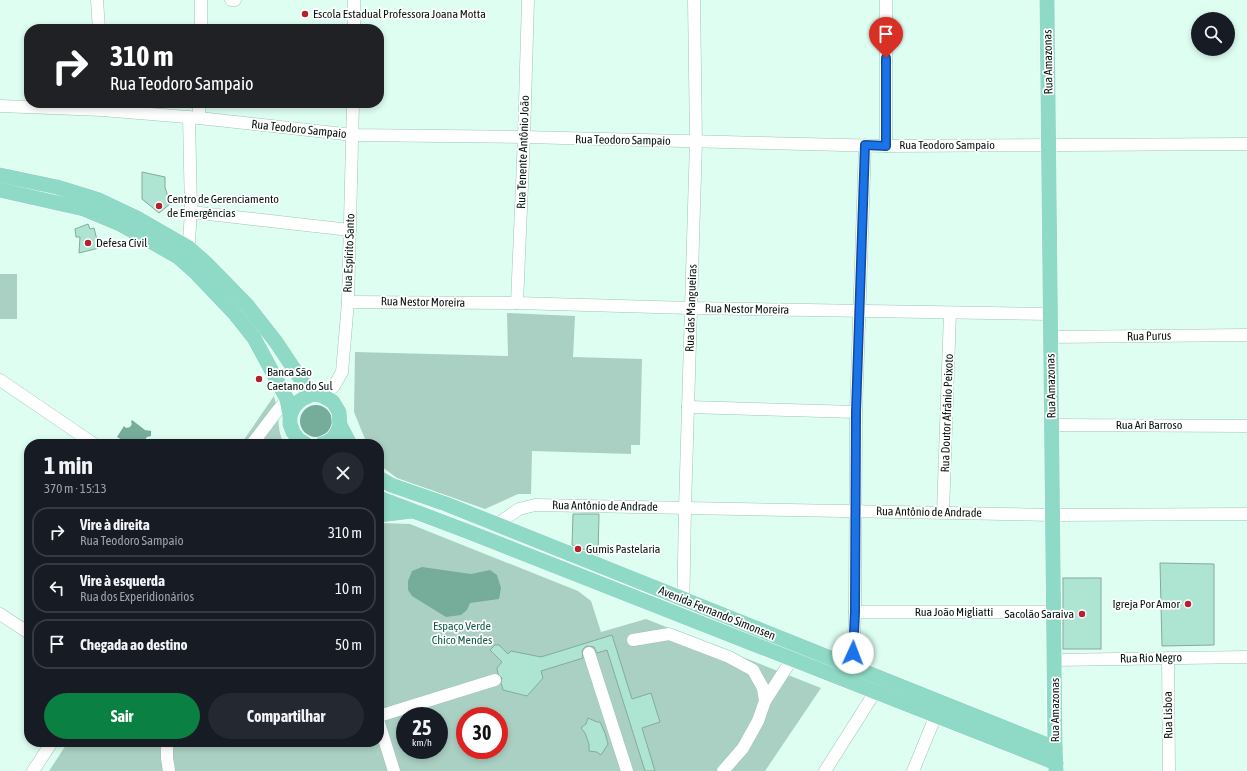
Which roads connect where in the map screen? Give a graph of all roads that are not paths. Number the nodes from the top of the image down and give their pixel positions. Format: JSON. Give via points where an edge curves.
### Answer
{"nodes":[{"id":1,"x":97,"y":0,"type":"edge"},
{"id":2,"x":201,"y":0,"type":"edge"},
{"id":3,"x":231,"y":0,"type":"edge"},
{"id":4,"x":234,"y":0,"type":"edge"},
{"id":5,"x":354,"y":0,"type":"edge"},
{"id":6,"x":528,"y":0,"type":"edge"},
{"id":7,"x":694,"y":0,"type":"edge"},
{"id":8,"x":886,"y":0,"type":"edge"},
{"id":9,"x":1047,"y":0,"type":"edge"},
{"id":10,"x":99,"y":24,"type":"edge"},
{"id":11,"x":200,"y":24,"type":"edge"},
{"id":12,"x":354,"y":24,"type":"edge"},
{"id":13,"x":0,"y":106,"type":"edge"},
{"id":14,"x":24,"y":106,"type":"edge"},
{"id":15,"x":110,"y":108,"type":"edge"},
{"id":16,"x":197,"y":108,"type":"edge"},
{"id":17,"x":353,"y":108,"type":"edge"},
{"id":18,"x":194,"y":118,"type":"junction"},
{"id":19,"x":353,"y":135,"type":"junction"},
{"id":20,"x":524,"y":137,"type":"junction"},
{"id":21,"x":696,"y":142,"type":"junction"},
{"id":22,"x":1247,"y":144,"type":"edge"},
{"id":23,"x":865,"y":145,"type":"junction"},
{"id":24,"x":1049,"y":145,"type":"junction"},
{"id":25,"x":886,"y":146,"type":"junction"},
{"id":26,"x":0,"y":175,"type":"edge"},
{"id":27,"x":0,"y":190,"type":"edge"},
{"id":28,"x":191,"y":212,"type":"junction"},
{"id":29,"x":350,"y":230,"type":"junction"},
{"id":30,"x":189,"y":248,"type":"junction"},
{"id":31,"x":188,"y":266,"type":"junction"},
{"id":32,"x":348,"y":302,"type":"junction"},
{"id":33,"x":517,"y":303,"type":"junction"},
{"id":34,"x":690,"y":308,"type":"junction"},
{"id":35,"x":860,"y":311,"type":"junction"},
{"id":36,"x":950,"y":313,"type":"junction"},
{"id":37,"x":1050,"y":314,"type":"junction"},
{"id":38,"x":1247,"y":335,"type":"edge"},
{"id":39,"x":1051,"y":337,"type":"junction"},
{"id":40,"x":0,"y":380,"type":"edge"},
{"id":41,"x":318,"y":395,"type":"junction"},
{"id":42,"x":287,"y":399,"type":"junction"},
{"id":43,"x":688,"y":407,"type":"junction"},
{"id":44,"x":856,"y":412,"type":"junction"},
{"id":45,"x":290,"y":415,"type":"junction"},
{"id":46,"x":340,"y":425,"type":"junction"},
{"id":47,"x":1052,"y":425,"type":"junction"},
{"id":48,"x":1247,"y":426,"type":"edge"},
{"id":49,"x":87,"y":439,"type":"edge"},
{"id":50,"x":256,"y":439,"type":"edge"},
{"id":51,"x":298,"y":439,"type":"edge"},
{"id":52,"x":332,"y":439,"type":"edge"},
{"id":53,"x":347,"y":439,"type":"edge"},
{"id":54,"x":384,"y":480,"type":"edge"},
{"id":55,"x":384,"y":500,"type":"edge"},
{"id":56,"x":684,"y":508,"type":"junction"},
{"id":57,"x":855,"y":510,"type":"junction"},
{"id":58,"x":414,"y":511,"type":"junction"},
{"id":59,"x":943,"y":512,"type":"junction"},
{"id":60,"x":384,"y":514,"type":"edge"},
{"id":61,"x":1247,"y":514,"type":"edge"},
{"id":62,"x":1053,"y":515,"type":"junction"},
{"id":63,"x":496,"y":525,"type":"junction"},
{"id":64,"x":684,"y":600,"type":"junction"},
{"id":65,"x":855,"y":612,"type":"junction"},
{"id":66,"x":1054,"y":612,"type":"junction"},
{"id":67,"x":0,"y":614,"type":"edge"},
{"id":68,"x":683,"y":616,"type":"junction"},
{"id":69,"x":24,"y":630,"type":"edge"},
{"id":70,"x":633,"y":640,"type":"dead end"},
{"id":71,"x":590,"y":653,"type":"dead end"},
{"id":72,"x":1247,"y":657,"type":"edge"},
{"id":73,"x":1168,"y":658,"type":"junction"},
{"id":74,"x":792,"y":659,"type":"junction"},
{"id":75,"x":1054,"y":660,"type":"junction"},
{"id":76,"x":853,"y":667,"type":"junction"},
{"id":77,"x":495,"y":680,"type":"dead end"},
{"id":78,"x":876,"y":692,"type":"junction"},
{"id":79,"x":765,"y":701,"type":"junction"},
{"id":80,"x":384,"y":714,"type":"edge"},
{"id":81,"x":936,"y":715,"type":"junction"},
{"id":82,"x":384,"y":739,"type":"edge"},
{"id":83,"x":49,"y":747,"type":"edge"},
{"id":84,"x":167,"y":747,"type":"edge"},
{"id":85,"x":1055,"y":748,"type":"junction"},
{"id":86,"x":1056,"y":767,"type":"edge"},
{"id":87,"x":33,"y":771,"type":"edge"},
{"id":88,"x":169,"y":771,"type":"edge"},
{"id":89,"x":394,"y":771,"type":"edge"},
{"id":90,"x":627,"y":771,"type":"edge"},
{"id":91,"x":723,"y":771,"type":"edge"},
{"id":92,"x":825,"y":771,"type":"edge"},
{"id":93,"x":913,"y":771,"type":"edge"},
{"id":94,"x":1169,"y":771,"type":"edge"}],
"edges":[{"from":1,"to":10,"type":"street"},
{"from":2,"to":11,"type":"street"},
{"from":3,"to":4,"type":"street"},
{"from":5,"to":12,"type":"street"},
{"from":6,"to":20,"type":"street","name":"Rua Tenente Antônio João"},
{"from":7,"to":21,"type":"street","name":"Rua das Mangueiras"},
{"from":8,"to":25,"type":"street"},
{"from":9,"to":24,"type":"main road","name":"Rua Amazonas"},
{"from":13,"to":14,"type":"street","name":"Rua Teodoro Sampaio"},
{"from":15,"to":18,"type":"street","name":"Rua Teodoro Sampaio"},
{"from":16,"to":18,"type":"street"},
{"from":17,"to":19,"type":"street","name":"Rua Espírito Santo"},
{"from":18,"to":19,"type":"street","name":"Rua Teodoro Sampaio"},
{"from":18,"to":28,"type":"street"},
{"from":19,"to":20,"type":"street","name":"Rua Teodoro Sampaio"},
{"from":19,"to":29,"type":"street","name":"Rua Espírito Santo"},
{"from":20,"to":21,"type":"street","name":"Rua Teodoro Sampaio"},
{"from":20,"to":33,"type":"street","name":"Rua Tenente Antônio João"},
{"from":21,"to":23,"type":"street","name":"Rua Teodoro Sampaio"},
{"from":21,"to":34,"type":"street","name":"Rua das Mangueiras"},
{"from":22,"to":24,"type":"street","name":"Rua Teodoro Sampaio"},
{"from":23,"to":25,"type":"street","name":"Rua Teodoro Sampaio"},
{"from":23,"to":35,"type":"street"},
{"from":24,"to":25,"type":"street","name":"Rua Teodoro Sampaio"},
{"from":24,"to":37,"type":"main road","name":"Rua Amazonas"},
{"from":26,"to":30,"type":"main road","via":[[57,187],[99,200]]},
{"from":27,"to":31,"type":"main road","via":[[84,209],[120,224],[178,257]]},
{"from":28,"to":29,"type":"street"},
{"from":28,"to":30,"type":"street"},
{"from":29,"to":32,"type":"street","name":"Rua Espírito Santo"},
{"from":30,"to":31,"type":"street"},
{"from":30,"to":41,"type":"main road","via":[[247,304],[302,381]]},
{"from":31,"to":42,"type":"main road","via":[[235,314],[254,338]]},
{"from":32,"to":33,"type":"street","name":"Rua Nestor Moreira"},
{"from":32,"to":41,"type":"street","name":"Rua Espírito Santo","via":[[342,372],[334,386]]},
{"from":33,"to":34,"type":"street","name":"Rua Nestor Moreira"},
{"from":34,"to":35,"type":"street","name":"Rua Nestor Moreira"},
{"from":34,"to":43,"type":"street","name":"Rua das Mangueiras"},
{"from":35,"to":36,"type":"street","name":"Rua Nestor Moreira"},
{"from":35,"to":44,"type":"street"},
{"from":36,"to":37,"type":"street","name":"Rua Nestor Moreira"},
{"from":36,"to":59,"type":"street","name":"Rua Doutor Afrânio Peixoto"},
{"from":37,"to":39,"type":"main road","name":"Rua Amazonas"},
{"from":38,"to":39,"type":"street","name":"Rua Purus"},
{"from":39,"to":47,"type":"main road","name":"Rua Amazonas"},
{"from":40,"to":49,"type":"street"},
{"from":41,"to":45,"type":"main road","via":[[299,400]]},
{"from":41,"to":46,"type":"main road","via":[[333,402],[339,412]]},
{"from":42,"to":45,"type":"main road"},
{"from":42,"to":50,"type":"street"},
{"from":43,"to":44,"type":"street"},
{"from":43,"to":56,"type":"street","name":"Rua das Mangueiras"},
{"from":44,"to":57,"type":"street"},
{"from":45,"to":51,"type":"main road","via":[[290,424]]},
{"from":46,"to":52,"type":"main road"},
{"from":46,"to":53,"type":"main road"},
{"from":47,"to":48,"type":"street","name":"Rua Ari Barroso"},
{"from":47,"to":62,"type":"main road","name":"Rua Amazonas"},
{"from":54,"to":63,"type":"main road","name":"Avenida Fernando Simonsen"},
{"from":55,"to":58,"type":"main road","name":"Avenida Fernando Simonsen"},
{"from":56,"to":57,"type":"street","name":"Rua Antônio de Andrade"},
{"from":56,"to":63,"type":"street","name":"Rua Antônio de Andrade","via":[[535,505],[519,509]]},
{"from":56,"to":64,"type":"street","name":"Rua das Mangueiras"},
{"from":57,"to":59,"type":"street","name":"Rua Antônio de Andrade"},
{"from":57,"to":65,"type":"street"},
{"from":58,"to":60,"type":"main road"},
{"from":58,"to":68,"type":"main road","name":"Avenida Fernando Simonsen"},
{"from":59,"to":62,"type":"street","name":"Rua Antônio de Andrade"},
{"from":61,"to":62,"type":"street","name":"Rua Antônio de Andrade"},
{"from":62,"to":66,"type":"main road","name":"Rua Amazonas"},
{"from":63,"to":64,"type":"main road","name":"Avenida Fernando Simonsen"},
{"from":64,"to":68,"type":"street","name":"Rua das Mangueiras"},
{"from":64,"to":76,"type":"main road","name":"Avenida Fernando Simonsen"},
{"from":65,"to":66,"type":"street","name":"Rua João Migliatti"},
{"from":65,"to":76,"type":"street"},
{"from":66,"to":75,"type":"main road","name":"Rua Amazonas"},
{"from":67,"to":69,"type":"street"},
{"from":68,"to":74,"type":"main road","name":"Avenida Fernando Simonsen"},
{"from":70,"to":79,"type":"street","via":[[669,634],[729,657],[753,670],[763,688]]},
{"from":71,"to":90,"type":"street"},
{"from":72,"to":73,"type":"street","name":"Rua Rio Negro"},
{"from":73,"to":75,"type":"street","name":"Rua Rio Negro"},
{"from":73,"to":94,"type":"street","name":"Rua Lisboa"},
{"from":74,"to":78,"type":"main road","name":"Avenida Fernando Simonsen"},
{"from":74,"to":79,"type":"street"},
{"from":75,"to":85,"type":"main road","name":"Rua Amazonas"},
{"from":76,"to":85,"type":"main road","name":"Avenida Fernando Simonsen"},
{"from":77,"to":80,"type":"street"},
{"from":78,"to":81,"type":"main road","name":"Avenida Fernando Simonsen"},
{"from":78,"to":92,"type":"street"},
{"from":79,"to":91,"type":"street","via":[[758,722],[747,741]]},
{"from":81,"to":86,"type":"main road","name":"Avenida Fernando Simonsen"},
{"from":81,"to":93,"type":"street"},
{"from":82,"to":89,"type":"street"},
{"from":83,"to":87,"type":"street"},
{"from":84,"to":88,"type":"street"},
{"from":85,"to":86,"type":"main road","name":"Rua Amazonas"}]}
